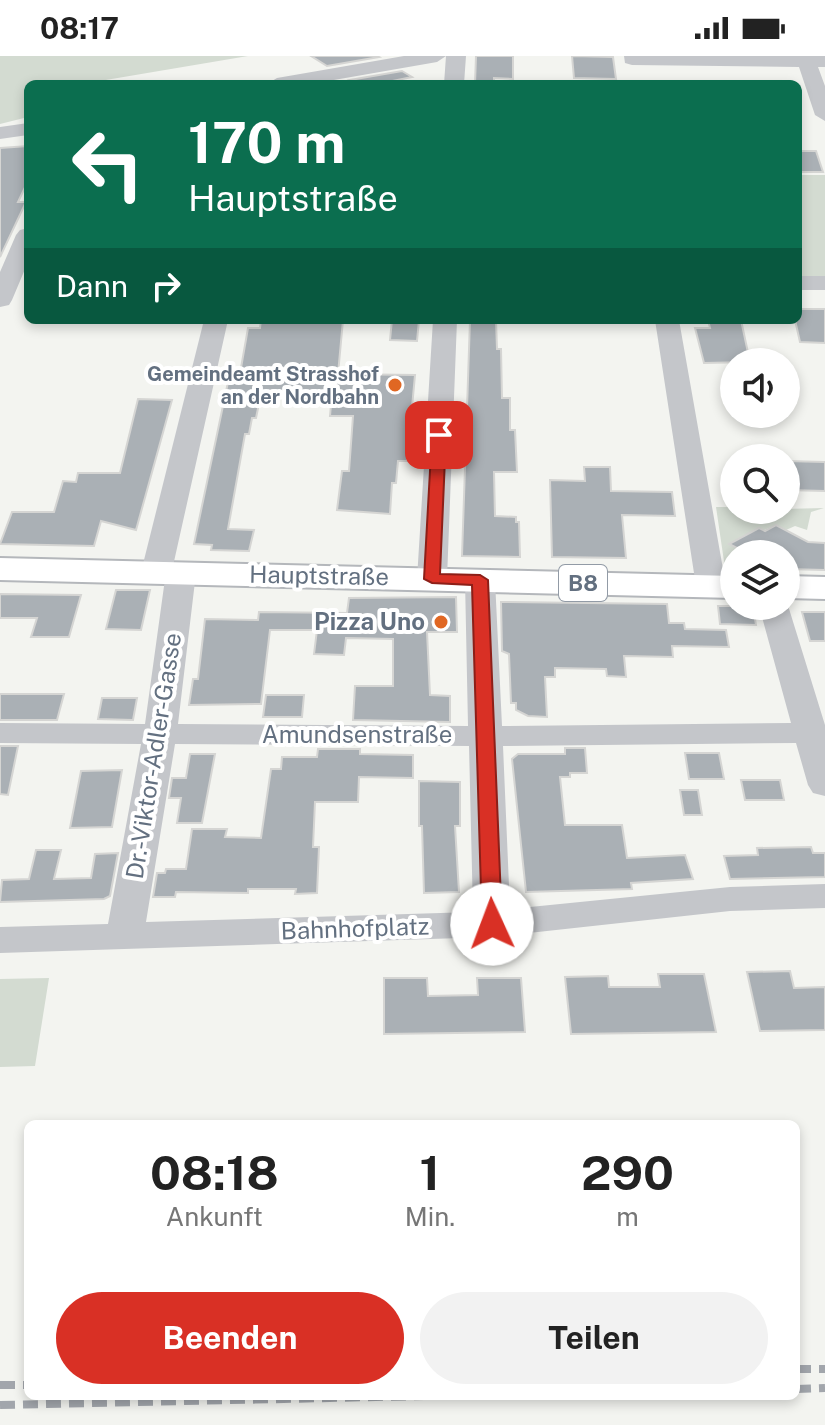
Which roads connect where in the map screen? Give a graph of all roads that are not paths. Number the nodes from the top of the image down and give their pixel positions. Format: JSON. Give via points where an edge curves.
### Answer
{"nodes":[{"id":1,"x":437,"y":56,"type":"edge"},
{"id":2,"x":456,"y":56,"type":"edge"},
{"id":3,"x":632,"y":58,"type":"edge"},
{"id":4,"x":812,"y":59,"type":"edge"},
{"id":5,"x":300,"y":80,"type":"edge"},
{"id":6,"x":454,"y":80,"type":"edge"},
{"id":7,"x":635,"y":80,"type":"edge"},
{"id":8,"x":825,"y":115,"type":"edge"},
{"id":9,"x":24,"y":130,"type":"edge"},
{"id":10,"x":0,"y":133,"type":"edge"},
{"id":11,"x":24,"y":245,"type":"edge"},
{"id":12,"x":13,"y":272,"type":"edge"},
{"id":13,"x":802,"y":283,"type":"edge"},
{"id":14,"x":825,"y":283,"type":"edge"},
{"id":15,"x":0,"y":300,"type":"edge"},
{"id":16,"x":215,"y":324,"type":"edge"},
{"id":17,"x":445,"y":324,"type":"edge"},
{"id":18,"x":668,"y":324,"type":"edge"},
{"id":19,"x":0,"y":569,"type":"edge"},
{"id":20,"x":169,"y":573,"type":"junction"},
{"id":21,"x":720,"y":573,"type":"edge"},
{"id":22,"x":432,"y":579,"type":"junction"},
{"id":23,"x":480,"y":580,"type":"junction"},
{"id":24,"x":720,"y":587,"type":"edge"},
{"id":25,"x":800,"y":587,"type":"edge"},
{"id":26,"x":825,"y":588,"type":"edge"},
{"id":27,"x":779,"y":620,"type":"edge"},
{"id":28,"x":0,"y":733,"type":"edge"},
{"id":29,"x":810,"y":733,"type":"junction"},
{"id":30,"x":160,"y":734,"type":"junction"},
{"id":31,"x":484,"y":736,"type":"junction"},
{"id":32,"x":825,"y":785,"type":"edge"},
{"id":33,"x":825,"y":896,"type":"edge"},
{"id":34,"x":492,"y":924,"type":"junction"},
{"id":35,"x":124,"y":938,"type":"junction"},
{"id":36,"x":0,"y":940,"type":"edge"}],
"edges":[{"from":1,"to":5,"type":"street"},
{"from":2,"to":6,"type":"street"},
{"from":3,"to":4,"type":"street"},
{"from":3,"to":7,"type":"street"},
{"from":4,"to":8,"type":"street"},
{"from":9,"to":10,"type":"street"},
{"from":11,"to":12,"type":"street"},
{"from":12,"to":15,"type":"street"},
{"from":13,"to":14,"type":"street"},
{"from":16,"to":20,"type":"street","name":"Dr.-Viktor-Adler-Gasse"},
{"from":17,"to":22,"type":"street"},
{"from":18,"to":21,"type":"street"},
{"from":19,"to":20,"type":"main road","name":"Hauptstraße","number":"B8"},
{"from":20,"to":22,"type":"main road","name":"Hauptstraße","number":"B8"},
{"from":20,"to":30,"type":"street","name":"Dr.-Viktor-Adler-Gasse"},
{"from":22,"to":23,"type":"main road","name":"Hauptstraße","number":"B8"},
{"from":23,"to":24,"type":"main road","name":"Hauptstraße","number":"B8"},
{"from":23,"to":31,"type":"street"},
{"from":25,"to":26,"type":"main road"},
{"from":27,"to":29,"type":"street"},
{"from":28,"to":30,"type":"street","name":"Amundsenstraße"},
{"from":29,"to":31,"type":"street","name":"Amundsenstraße"},
{"from":29,"to":32,"type":"street"},
{"from":30,"to":31,"type":"street","name":"Amundsenstraße"},
{"from":30,"to":35,"type":"street","name":"Dr.-Viktor-Adler-Gasse"},
{"from":31,"to":34,"type":"street"},
{"from":33,"to":34,"type":"street","name":"Bahnhofplatz","via":[[730,899]]},
{"from":34,"to":35,"type":"street","name":"Bahnhofplatz"},
{"from":35,"to":36,"type":"street","name":"Bahnhofplatz"}]}
